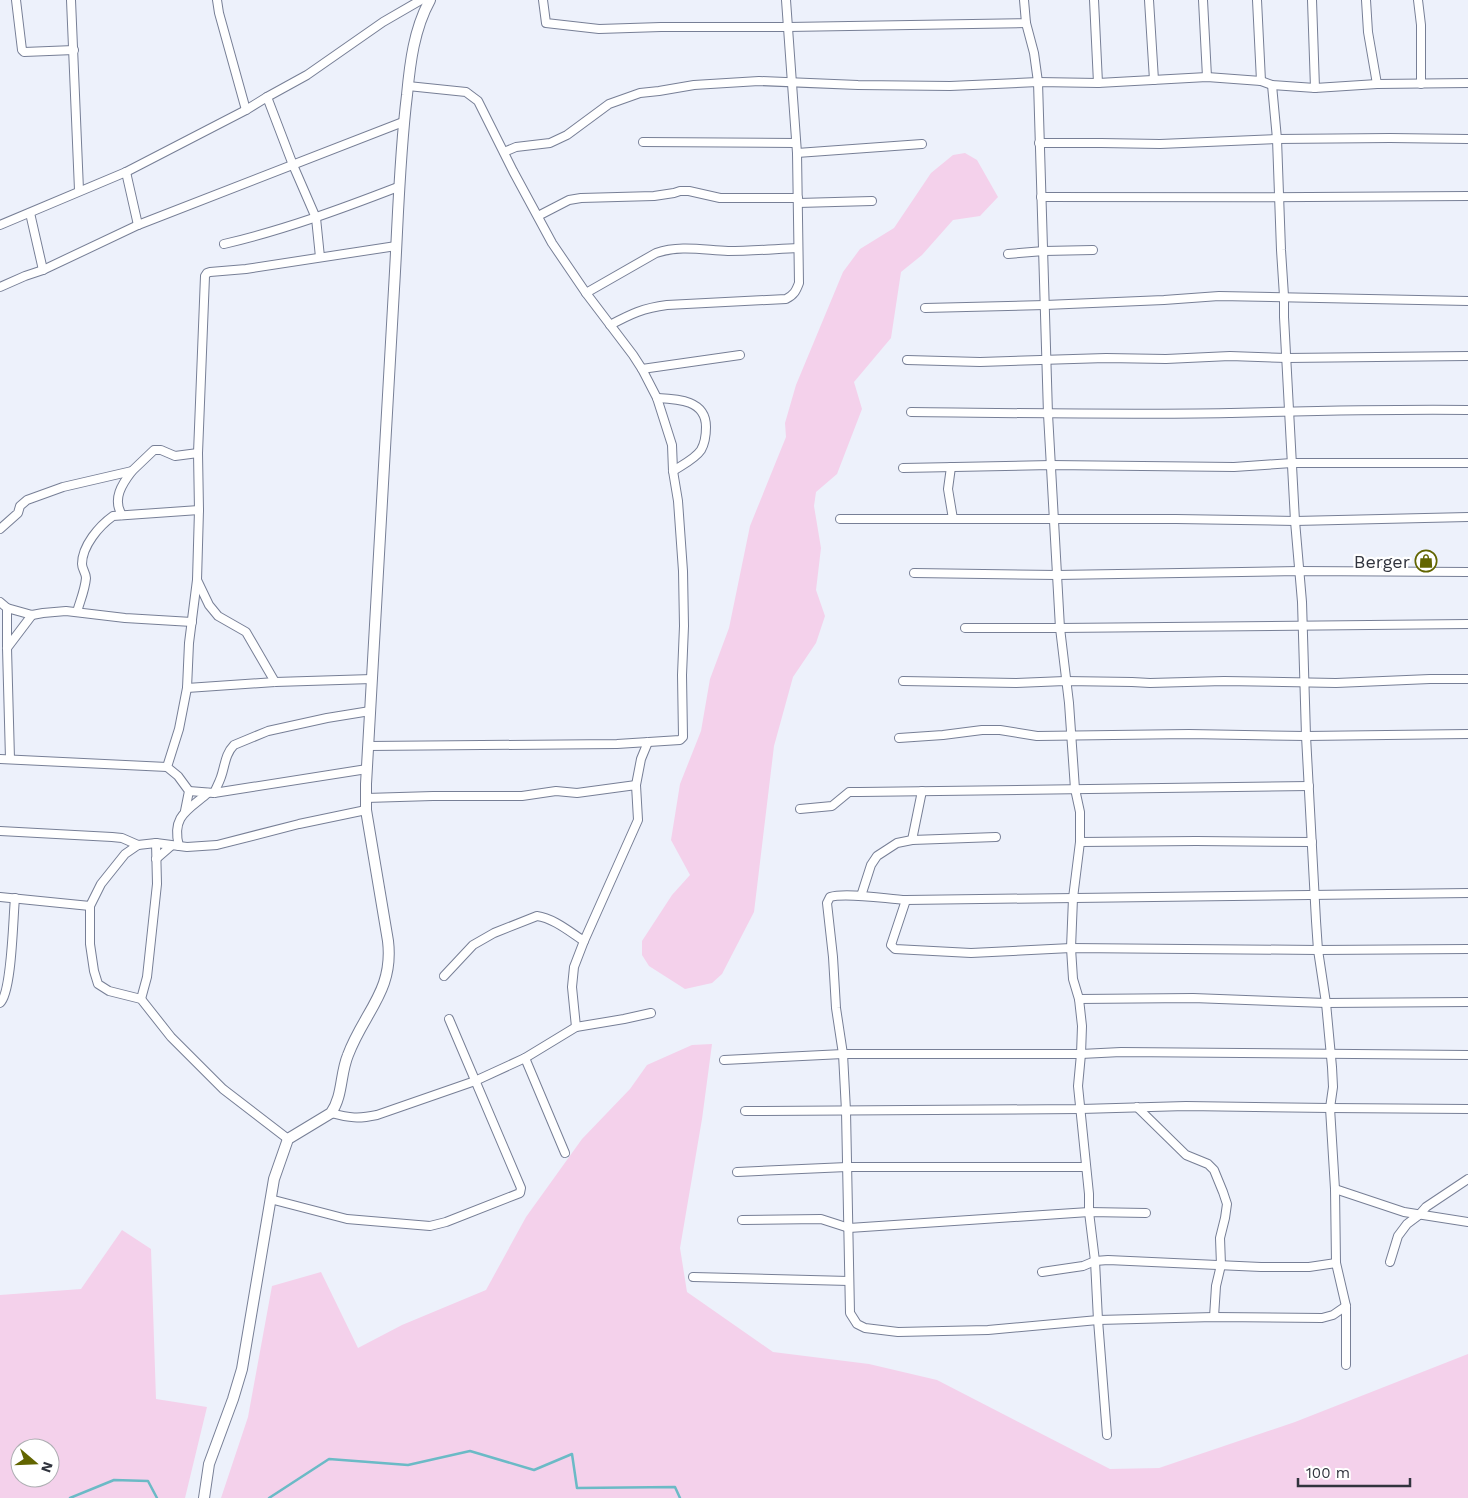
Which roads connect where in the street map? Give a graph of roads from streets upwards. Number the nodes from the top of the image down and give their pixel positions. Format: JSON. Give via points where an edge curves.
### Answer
{"nodes":[{"id":1,"x":16,"y":0,"type":"edge"},
{"id":2,"x":71,"y":0,"type":"edge"},
{"id":3,"x":217,"y":0,"type":"edge"},
{"id":4,"x":421,"y":0,"type":"edge"},
{"id":5,"x":430,"y":0,"type":"edge"},
{"id":6,"x":543,"y":0,"type":"edge"},
{"id":7,"x":786,"y":0,"type":"edge"},
{"id":8,"x":1024,"y":0,"type":"edge"},
{"id":9,"x":1094,"y":0,"type":"edge"},
{"id":10,"x":1149,"y":0,"type":"edge"},
{"id":11,"x":1203,"y":0,"type":"edge"},
{"id":12,"x":1258,"y":0,"type":"edge"},
{"id":13,"x":1312,"y":0,"type":"edge"},
{"id":14,"x":1366,"y":0,"type":"edge"},
{"id":15,"x":1418,"y":0,"type":"edge"},
{"id":16,"x":1026,"y":23,"type":"junction"},
{"id":17,"x":788,"y":27,"type":"junction"},
{"id":18,"x":74,"y":50,"type":"junction"},
{"id":19,"x":1207,"y":78,"type":"junction"},
{"id":20,"x":1154,"y":80,"type":"junction"},
{"id":21,"x":1261,"y":81,"type":"junction"},
{"id":22,"x":1038,"y":82,"type":"junction"},
{"id":23,"x":1468,"y":82,"type":"edge"},
{"id":24,"x":792,"y":83,"type":"junction"},
{"id":25,"x":1098,"y":83,"type":"junction"},
{"id":26,"x":1377,"y":84,"type":"junction"},
{"id":27,"x":1421,"y":84,"type":"junction"},
{"id":28,"x":1272,"y":85,"type":"junction"},
{"id":29,"x":408,"y":86,"type":"junction"},
{"id":30,"x":1315,"y":88,"type":"junction"},
{"id":31,"x":267,"y":97,"type":"junction"},
{"id":32,"x":246,"y":110,"type":"junction"},
{"id":33,"x":403,"y":122,"type":"junction"},
{"id":34,"x":1277,"y":139,"type":"junction"},
{"id":35,"x":1468,"y":139,"type":"edge"},
{"id":36,"x":643,"y":142,"type":"dead end"},
{"id":37,"x":796,"y":143,"type":"junction"},
{"id":38,"x":1039,"y":143,"type":"junction"},
{"id":39,"x":922,"y":144,"type":"dead end"},
{"id":40,"x":504,"y":152,"type":"junction"},
{"id":41,"x":797,"y":153,"type":"junction"},
{"id":42,"x":293,"y":165,"type":"junction"},
{"id":43,"x":126,"y":172,"type":"junction"},
{"id":44,"x":398,"y":187,"type":"junction"},
{"id":45,"x":79,"y":190,"type":"junction"},
{"id":46,"x":1280,"y":196,"type":"junction"},
{"id":47,"x":1468,"y":196,"type":"edge"},
{"id":48,"x":1041,"y":197,"type":"junction"},
{"id":49,"x":798,"y":200,"type":"junction"},
{"id":50,"x":872,"y":201,"type":"dead end"},
{"id":51,"x":30,"y":213,"type":"junction"},
{"id":52,"x":538,"y":216,"type":"junction"},
{"id":53,"x":316,"y":218,"type":"junction"},
{"id":54,"x":0,"y":225,"type":"edge"},
{"id":55,"x":138,"y":225,"type":"junction"},
{"id":56,"x":224,"y":244,"type":"dead end"},
{"id":57,"x":396,"y":246,"type":"junction"},
{"id":58,"x":798,"y":248,"type":"junction"},
{"id":59,"x":1093,"y":250,"type":"dead end"},
{"id":60,"x":1044,"y":251,"type":"junction"},
{"id":61,"x":1008,"y":254,"type":"dead end"},
{"id":62,"x":320,"y":257,"type":"junction"},
{"id":63,"x":43,"y":270,"type":"junction"},
{"id":64,"x":0,"y":287,"type":"edge"},
{"id":65,"x":586,"y":293,"type":"junction"},
{"id":66,"x":1284,"y":296,"type":"junction"},
{"id":67,"x":1468,"y":301,"type":"edge"},
{"id":68,"x":1045,"y":305,"type":"junction"},
{"id":69,"x":925,"y":308,"type":"dead end"},
{"id":70,"x":610,"y":325,"type":"junction"},
{"id":71,"x":740,"y":355,"type":"dead end"},
{"id":72,"x":1468,"y":356,"type":"edge"},
{"id":73,"x":1287,"y":358,"type":"junction"},
{"id":74,"x":907,"y":360,"type":"dead end"},
{"id":75,"x":1047,"y":360,"type":"junction"},
{"id":76,"x":642,"y":369,"type":"junction"},
{"id":77,"x":656,"y":398,"type":"junction"},
{"id":78,"x":1468,"y":410,"type":"edge"},
{"id":79,"x":1290,"y":411,"type":"junction"},
{"id":80,"x":911,"y":412,"type":"dead end"},
{"id":81,"x":1048,"y":414,"type":"junction"},
{"id":82,"x":198,"y":453,"type":"junction"},
{"id":83,"x":1292,"y":463,"type":"junction"},
{"id":84,"x":1468,"y":463,"type":"edge"},
{"id":85,"x":1051,"y":465,"type":"junction"},
{"id":86,"x":951,"y":466,"type":"junction"},
{"id":87,"x":902,"y":468,"type":"dead end"},
{"id":88,"x":132,"y":471,"type":"junction"},
{"id":89,"x":673,"y":471,"type":"junction"},
{"id":90,"x":199,"y":510,"type":"junction"},
{"id":91,"x":122,"y":515,"type":"junction"},
{"id":92,"x":1468,"y":517,"type":"edge"},
{"id":93,"x":840,"y":519,"type":"dead end"},
{"id":94,"x":953,"y":520,"type":"junction"},
{"id":95,"x":1054,"y":520,"type":"junction"},
{"id":96,"x":1295,"y":521,"type":"junction"},
{"id":97,"x":0,"y":529,"type":"edge"},
{"id":98,"x":1299,"y":571,"type":"junction"},
{"id":99,"x":1468,"y":572,"type":"edge"},
{"id":100,"x":914,"y":573,"type":"dead end"},
{"id":101,"x":1057,"y":575,"type":"junction"},
{"id":102,"x":197,"y":580,"type":"junction"},
{"id":103,"x":0,"y":602,"type":"edge"},
{"id":104,"x":7,"y":608,"type":"junction"},
{"id":105,"x":78,"y":612,"type":"junction"},
{"id":106,"x":32,"y":615,"type":"junction"},
{"id":107,"x":192,"y":622,"type":"junction"},
{"id":108,"x":1468,"y":624,"type":"edge"},
{"id":109,"x":1302,"y":626,"type":"junction"},
{"id":110,"x":965,"y":628,"type":"dead end"},
{"id":111,"x":1060,"y":628,"type":"junction"},
{"id":112,"x":7,"y":648,"type":"junction"},
{"id":113,"x":372,"y":679,"type":"junction"},
{"id":114,"x":1468,"y":679,"type":"edge"},
{"id":115,"x":903,"y":681,"type":"dead end"},
{"id":116,"x":1066,"y":681,"type":"junction"},
{"id":117,"x":1305,"y":681,"type":"junction"},
{"id":118,"x":275,"y":682,"type":"junction"},
{"id":119,"x":187,"y":688,"type":"junction"},
{"id":120,"x":370,"y":710,"type":"junction"},
{"id":121,"x":1468,"y":734,"type":"edge"},
{"id":122,"x":1070,"y":736,"type":"junction"},
{"id":123,"x":1306,"y":736,"type":"junction"},
{"id":124,"x":900,"y":738,"type":"dead end"},
{"id":125,"x":648,"y":742,"type":"junction"},
{"id":126,"x":368,"y":746,"type":"junction"},
{"id":127,"x":0,"y":758,"type":"edge"},
{"id":128,"x":10,"y":759,"type":"junction"},
{"id":129,"x":167,"y":767,"type":"junction"},
{"id":130,"x":367,"y":769,"type":"junction"},
{"id":131,"x":636,"y":785,"type":"junction"},
{"id":132,"x":1309,"y":786,"type":"junction"},
{"id":133,"x":1075,"y":789,"type":"junction"},
{"id":134,"x":190,"y":791,"type":"junction"},
{"id":135,"x":922,"y":791,"type":"junction"},
{"id":136,"x":211,"y":793,"type":"junction"},
{"id":137,"x":366,"y":798,"type":"junction"},
{"id":138,"x":800,"y":808,"type":"dead end"},
{"id":139,"x":185,"y":810,"type":"junction"},
{"id":140,"x":366,"y":810,"type":"junction"},
{"id":141,"x":0,"y":831,"type":"edge"},
{"id":142,"x":996,"y":837,"type":"dead end"},
{"id":143,"x":122,"y":838,"type":"junction"},
{"id":144,"x":912,"y":840,"type":"junction"},
{"id":145,"x":1080,"y":842,"type":"junction"},
{"id":146,"x":1312,"y":842,"type":"junction"},
{"id":147,"x":156,"y":843,"type":"junction"},
{"id":148,"x":138,"y":845,"type":"junction"},
{"id":149,"x":175,"y":846,"type":"junction"},
{"id":150,"x":125,"y":854,"type":"junction"},
{"id":151,"x":156,"y":859,"type":"junction"},
{"id":152,"x":1468,"y":894,"type":"edge"},
{"id":153,"x":861,"y":896,"type":"junction"},
{"id":154,"x":1315,"y":896,"type":"junction"},
{"id":155,"x":0,"y":897,"type":"edge"},
{"id":156,"x":15,"y":898,"type":"junction"},
{"id":157,"x":1072,"y":898,"type":"junction"},
{"id":158,"x":906,"y":900,"type":"junction"},
{"id":159,"x":90,"y":906,"type":"junction"},
{"id":160,"x":584,"y":941,"type":"junction"},
{"id":161,"x":1071,"y":948,"type":"junction"},
{"id":162,"x":1468,"y":949,"type":"edge"},
{"id":163,"x":1318,"y":950,"type":"junction"},
{"id":164,"x":444,"y":976,"type":"dead end"},
{"id":165,"x":141,"y":999,"type":"junction"},
{"id":166,"x":1079,"y":999,"type":"junction"},
{"id":167,"x":1326,"y":1002,"type":"junction"},
{"id":168,"x":1468,"y":1002,"type":"edge"},
{"id":169,"x":0,"y":1003,"type":"edge"},
{"id":170,"x":651,"y":1012,"type":"dead end"},
{"id":171,"x":449,"y":1019,"type":"dead end"},
{"id":172,"x":576,"y":1027,"type":"junction"},
{"id":173,"x":843,"y":1054,"type":"junction"},
{"id":174,"x":1081,"y":1054,"type":"junction"},
{"id":175,"x":1330,"y":1054,"type":"junction"},
{"id":176,"x":1468,"y":1055,"type":"edge"},
{"id":177,"x":525,"y":1058,"type":"junction"},
{"id":178,"x":724,"y":1060,"type":"dead end"},
{"id":179,"x":475,"y":1081,"type":"junction"},
{"id":180,"x":1137,"y":1107,"type":"junction"},
{"id":181,"x":1330,"y":1108,"type":"junction"},
{"id":182,"x":1081,"y":1109,"type":"junction"},
{"id":183,"x":1468,"y":1109,"type":"edge"},
{"id":184,"x":846,"y":1110,"type":"junction"},
{"id":185,"x":745,"y":1111,"type":"dead end"},
{"id":186,"x":331,"y":1113,"type":"junction"},
{"id":187,"x":288,"y":1139,"type":"junction"},
{"id":188,"x":565,"y":1153,"type":"dead end"},
{"id":189,"x":847,"y":1167,"type":"junction"},
{"id":190,"x":1086,"y":1167,"type":"junction"},
{"id":191,"x":738,"y":1172,"type":"dead end"},
{"id":192,"x":1468,"y":1179,"type":"edge"},
{"id":193,"x":1335,"y":1189,"type":"junction"},
{"id":194,"x":270,"y":1199,"type":"junction"},
{"id":195,"x":1089,"y":1212,"type":"junction"},
{"id":196,"x":1146,"y":1213,"type":"dead end"},
{"id":197,"x":1419,"y":1215,"type":"junction"},
{"id":198,"x":742,"y":1220,"type":"dead end"},
{"id":199,"x":1468,"y":1222,"type":"edge"},
{"id":200,"x":849,"y":1228,"type":"junction"},
{"id":201,"x":1095,"y":1261,"type":"junction"},
{"id":202,"x":1390,"y":1262,"type":"dead end"},
{"id":203,"x":1336,"y":1263,"type":"junction"},
{"id":204,"x":1221,"y":1265,"type":"junction"},
{"id":205,"x":1042,"y":1272,"type":"dead end"},
{"id":206,"x":693,"y":1277,"type":"dead end"},
{"id":207,"x":849,"y":1281,"type":"junction"},
{"id":208,"x":1346,"y":1306,"type":"junction"},
{"id":209,"x":1214,"y":1316,"type":"junction"},
{"id":210,"x":1098,"y":1320,"type":"junction"},
{"id":211,"x":1346,"y":1365,"type":"dead end"},
{"id":212,"x":1107,"y":1434,"type":"dead end"},
{"id":213,"x":204,"y":1498,"type":"edge"}],
"edges":[{"from":1,"to":18,"type":"street","via":[[24,52]]},
{"from":2,"to":18,"type":"street"},
{"from":3,"to":32,"type":"street"},
{"from":4,"to":31,"type":"street","via":[[383,22],[307,75]]},
{"from":5,"to":29,"type":"street","via":[[418,26]]},
{"from":6,"to":17,"type":"street","via":[[546,23],[556,25],[599,29]]},
{"from":7,"to":17,"type":"street"},
{"from":8,"to":16,"type":"street"},
{"from":9,"to":25,"type":"street"},
{"from":10,"to":20,"type":"street"},
{"from":11,"to":19,"type":"street"},
{"from":12,"to":21,"type":"street"},
{"from":13,"to":30,"type":"street"},
{"from":14,"to":26,"type":"street"},
{"from":15,"to":27,"type":"street"},
{"from":16,"to":17,"type":"street"},
{"from":16,"to":22,"type":"street"},
{"from":17,"to":24,"type":"street"},
{"from":18,"to":45,"type":"street"},
{"from":19,"to":20,"type":"street"},
{"from":19,"to":21,"type":"street"},
{"from":20,"to":25,"type":"street"},
{"from":21,"to":28,"type":"street"},
{"from":22,"to":24,"type":"street","via":[[931,86]]},
{"from":22,"to":25,"type":"street"},
{"from":22,"to":38,"type":"street"},
{"from":23,"to":27,"type":"street"},
{"from":24,"to":37,"type":"street"},
{"from":24,"to":40,"type":"street","via":[[694,85],[640,93],[609,104],[567,136],[550,143]]},
{"from":26,"to":27,"type":"street"},
{"from":26,"to":30,"type":"street"},
{"from":28,"to":30,"type":"street"},
{"from":28,"to":34,"type":"street"},
{"from":29,"to":33,"type":"street"},
{"from":29,"to":40,"type":"street","via":[[466,92],[478,100]]},
{"from":31,"to":32,"type":"street"},
{"from":31,"to":42,"type":"street"},
{"from":32,"to":43,"type":"street"},
{"from":33,"to":42,"type":"street"},
{"from":33,"to":44,"type":"street"},
{"from":34,"to":35,"type":"street"},
{"from":34,"to":38,"type":"street","via":[[1160,144]]},
{"from":34,"to":46,"type":"street"},
{"from":36,"to":37,"type":"street"},
{"from":37,"to":41,"type":"street"},
{"from":38,"to":48,"type":"street"},
{"from":39,"to":41,"type":"street"},
{"from":40,"to":52,"type":"street"},
{"from":41,"to":49,"type":"street"},
{"from":42,"to":53,"type":"street"},
{"from":42,"to":55,"type":"street"},
{"from":43,"to":45,"type":"street"},
{"from":43,"to":55,"type":"street"},
{"from":44,"to":53,"type":"street"},
{"from":44,"to":57,"type":"street"},
{"from":45,"to":51,"type":"street"},
{"from":46,"to":47,"type":"street"},
{"from":46,"to":48,"type":"street"},
{"from":46,"to":66,"type":"street"},
{"from":48,"to":60,"type":"street"},
{"from":49,"to":50,"type":"street"},
{"from":49,"to":52,"type":"street","via":[[720,198],[680,191],[654,196],[568,200]]},
{"from":49,"to":58,"type":"street"},
{"from":51,"to":54,"type":"street"},
{"from":51,"to":63,"type":"street"},
{"from":52,"to":65,"type":"street"},
{"from":53,"to":56,"type":"street"},
{"from":53,"to":62,"type":"street"},
{"from":55,"to":63,"type":"street"},
{"from":57,"to":62,"type":"street"},
{"from":57,"to":113,"type":"street"},
{"from":58,"to":65,"type":"street","via":[[666,250]]},
{"from":58,"to":70,"type":"street","via":[[798,283],[792,297],[650,307]]},
{"from":59,"to":60,"type":"street"},
{"from":60,"to":61,"type":"street"},
{"from":60,"to":68,"type":"street"},
{"from":62,"to":82,"type":"street","via":[[207,273],[205,276]]},
{"from":63,"to":64,"type":"street"},
{"from":65,"to":70,"type":"street"},
{"from":66,"to":67,"type":"street"},
{"from":66,"to":68,"type":"street"},
{"from":66,"to":73,"type":"street"},
{"from":68,"to":69,"type":"street"},
{"from":68,"to":75,"type":"street"},
{"from":70,"to":76,"type":"street"},
{"from":71,"to":76,"type":"street"},
{"from":72,"to":73,"type":"street"},
{"from":73,"to":75,"type":"street"},
{"from":73,"to":79,"type":"street"},
{"from":74,"to":75,"type":"street"},
{"from":75,"to":81,"type":"street"},
{"from":76,"to":77,"type":"street"},
{"from":77,"to":89,"type":"street","via":[[672,445]]},
{"from":77,"to":89,"type":"street","via":[[684,401],[699,408],[706,421],[700,450]]},
{"from":78,"to":79,"type":"street"},
{"from":79,"to":81,"type":"street"},
{"from":79,"to":83,"type":"street"},
{"from":80,"to":81,"type":"street"},
{"from":81,"to":85,"type":"street"},
{"from":82,"to":88,"type":"street","via":[[174,456],[158,449]]},
{"from":82,"to":90,"type":"street"},
{"from":83,"to":84,"type":"street"},
{"from":83,"to":85,"type":"street","via":[[1234,467]]},
{"from":83,"to":96,"type":"street"},
{"from":85,"to":86,"type":"street"},
{"from":85,"to":95,"type":"street"},
{"from":86,"to":87,"type":"street"},
{"from":86,"to":94,"type":"street","via":[[948,489]]},
{"from":88,"to":91,"type":"street","via":[[118,496]]},
{"from":88,"to":97,"type":"street","via":[[63,487],[27,500]]},
{"from":89,"to":125,"type":"street","via":[[684,596],[683,737],[680,740]]},
{"from":90,"to":91,"type":"street"},
{"from":90,"to":102,"type":"street"},
{"from":91,"to":105,"type":"street","via":[[106,521],[88,545],[83,559],[86,576]]},
{"from":92,"to":96,"type":"street"},
{"from":93,"to":94,"type":"street"},
{"from":94,"to":95,"type":"street"},
{"from":95,"to":96,"type":"street"},
{"from":95,"to":101,"type":"street"},
{"from":96,"to":98,"type":"street"},
{"from":98,"to":99,"type":"street"},
{"from":98,"to":101,"type":"street"},
{"from":98,"to":109,"type":"street"},
{"from":100,"to":101,"type":"street"},
{"from":101,"to":111,"type":"street"},
{"from":102,"to":107,"type":"street"},
{"from":102,"to":118,"type":"street","via":[[218,616],[246,632]]},
{"from":103,"to":104,"type":"street"},
{"from":104,"to":106,"type":"street"},
{"from":104,"to":112,"type":"street"},
{"from":105,"to":106,"type":"street"},
{"from":105,"to":107,"type":"street"},
{"from":106,"to":112,"type":"street"},
{"from":107,"to":119,"type":"street"},
{"from":108,"to":109,"type":"street"},
{"from":109,"to":111,"type":"street"},
{"from":109,"to":117,"type":"street"},
{"from":110,"to":111,"type":"street"},
{"from":111,"to":116,"type":"street"},
{"from":112,"to":128,"type":"street"},
{"from":113,"to":118,"type":"street"},
{"from":113,"to":120,"type":"street"},
{"from":114,"to":117,"type":"street","via":[[1353,683]]},
{"from":115,"to":116,"type":"street"},
{"from":116,"to":117,"type":"street","via":[[1150,684]]},
{"from":116,"to":122,"type":"street"},
{"from":117,"to":123,"type":"street"},
{"from":118,"to":119,"type":"street"},
{"from":119,"to":129,"type":"street"},
{"from":120,"to":126,"type":"street"},
{"from":120,"to":136,"type":"street","via":[[268,731],[234,745]]},
{"from":121,"to":123,"type":"street"},
{"from":122,"to":123,"type":"street"},
{"from":122,"to":124,"type":"street","via":[[982,730]]},
{"from":122,"to":133,"type":"street"},
{"from":123,"to":132,"type":"street"},
{"from":125,"to":126,"type":"street"},
{"from":125,"to":131,"type":"street"},
{"from":126,"to":130,"type":"street"},
{"from":127,"to":128,"type":"street"},
{"from":128,"to":129,"type":"street"},
{"from":129,"to":134,"type":"street"},
{"from":130,"to":136,"type":"street"},
{"from":130,"to":137,"type":"street"},
{"from":131,"to":137,"type":"street","via":[[522,796]]},
{"from":131,"to":160,"type":"street","via":[[638,820]]},
{"from":132,"to":133,"type":"street"},
{"from":132,"to":146,"type":"street"},
{"from":133,"to":135,"type":"street"},
{"from":133,"to":145,"type":"street","via":[[1080,812]]},
{"from":134,"to":136,"type":"street"},
{"from":134,"to":139,"type":"street"},
{"from":135,"to":138,"type":"street","via":[[849,792],[832,806]]},
{"from":135,"to":144,"type":"street"},
{"from":136,"to":139,"type":"street"},
{"from":137,"to":140,"type":"street"},
{"from":139,"to":149,"type":"street","via":[[176,827]]},
{"from":140,"to":149,"type":"street","via":[[217,845]]},
{"from":140,"to":186,"type":"street","via":[[389,962],[384,985],[348,1054],[338,1098]]},
{"from":141,"to":143,"type":"street"},
{"from":142,"to":144,"type":"street"},
{"from":143,"to":148,"type":"street"},
{"from":143,"to":150,"type":"street"},
{"from":144,"to":153,"type":"street","via":[[897,843],[877,856],[870,865]]},
{"from":145,"to":146,"type":"street"},
{"from":145,"to":157,"type":"street"},
{"from":146,"to":154,"type":"street"},
{"from":147,"to":148,"type":"street"},
{"from":147,"to":149,"type":"street"},
{"from":147,"to":151,"type":"street"},
{"from":148,"to":150,"type":"street"},
{"from":149,"to":151,"type":"street"},
{"from":150,"to":159,"type":"street","via":[[101,884]]},
{"from":151,"to":165,"type":"street","via":[[148,977]]},
{"from":152,"to":154,"type":"street"},
{"from":153,"to":158,"type":"street"},
{"from":153,"to":173,"type":"street","via":[[835,895],[827,903]]},
{"from":154,"to":157,"type":"street"},
{"from":154,"to":163,"type":"street"},
{"from":155,"to":156,"type":"street"},
{"from":156,"to":159,"type":"street"},
{"from":156,"to":169,"type":"street","via":[[9,973]]},
{"from":157,"to":158,"type":"street"},
{"from":157,"to":161,"type":"street"},
{"from":158,"to":161,"type":"street","via":[[891,945],[895,949],[972,953]]},
{"from":159,"to":165,"type":"street","via":[[90,944],[98,984]]},
{"from":160,"to":164,"type":"street","via":[[537,916],[473,945]]},
{"from":160,"to":172,"type":"street","via":[[574,967]]},
{"from":161,"to":163,"type":"street"},
{"from":161,"to":166,"type":"street","via":[[1073,979]]},
{"from":162,"to":163,"type":"street"},
{"from":163,"to":167,"type":"street"},
{"from":165,"to":187,"type":"street","via":[[171,1037],[223,1089]]},
{"from":166,"to":167,"type":"street"},
{"from":166,"to":174,"type":"street"},
{"from":167,"to":168,"type":"street"},
{"from":167,"to":175,"type":"street"},
{"from":170,"to":172,"type":"street"},
{"from":171,"to":179,"type":"street"},
{"from":172,"to":177,"type":"street"},
{"from":173,"to":174,"type":"street"},
{"from":173,"to":178,"type":"street"},
{"from":173,"to":184,"type":"street"},
{"from":174,"to":175,"type":"street"},
{"from":174,"to":182,"type":"street","via":[[1078,1086]]},
{"from":175,"to":176,"type":"street"},
{"from":175,"to":181,"type":"street"},
{"from":177,"to":179,"type":"street"},
{"from":177,"to":188,"type":"street"},
{"from":179,"to":186,"type":"street","via":[[377,1115],[348,1118]]},
{"from":179,"to":194,"type":"street","via":[[521,1188],[516,1196],[430,1226],[347,1219]]},
{"from":180,"to":181,"type":"street"},
{"from":180,"to":182,"type":"street"},
{"from":180,"to":204,"type":"street","via":[[1186,1155],[1214,1170],[1227,1204],[1220,1238]]},
{"from":181,"to":183,"type":"street"},
{"from":181,"to":193,"type":"street"},
{"from":182,"to":184,"type":"street"},
{"from":182,"to":190,"type":"street"},
{"from":184,"to":185,"type":"street"},
{"from":184,"to":189,"type":"street"},
{"from":186,"to":187,"type":"street"},
{"from":187,"to":194,"type":"street"},
{"from":189,"to":190,"type":"street"},
{"from":189,"to":191,"type":"street"},
{"from":189,"to":200,"type":"street"},
{"from":190,"to":195,"type":"street"},
{"from":192,"to":197,"type":"street","via":[[1426,1206]]},
{"from":193,"to":197,"type":"street"},
{"from":193,"to":203,"type":"street"},
{"from":194,"to":213,"type":"street","via":[[242,1369],[209,1464]]},
{"from":195,"to":196,"type":"street"},
{"from":195,"to":200,"type":"street"},
{"from":195,"to":201,"type":"street"},
{"from":197,"to":199,"type":"street"},
{"from":197,"to":202,"type":"street","via":[[1398,1236]]},
{"from":198,"to":200,"type":"street","via":[[821,1219]]},
{"from":200,"to":207,"type":"street"},
{"from":201,"to":204,"type":"street"},
{"from":201,"to":205,"type":"street","via":[[1084,1266]]},
{"from":201,"to":210,"type":"street"},
{"from":203,"to":204,"type":"street","via":[[1308,1267]]},
{"from":203,"to":208,"type":"street"},
{"from":204,"to":209,"type":"street"},
{"from":206,"to":207,"type":"street"},
{"from":207,"to":210,"type":"street","via":[[850,1312],[857,1324],[865,1328],[898,1332],[988,1330]]},
{"from":208,"to":209,"type":"street","via":[[1322,1318]]},
{"from":208,"to":211,"type":"street"},
{"from":209,"to":210,"type":"street"},
{"from":210,"to":212,"type":"street"}]}
